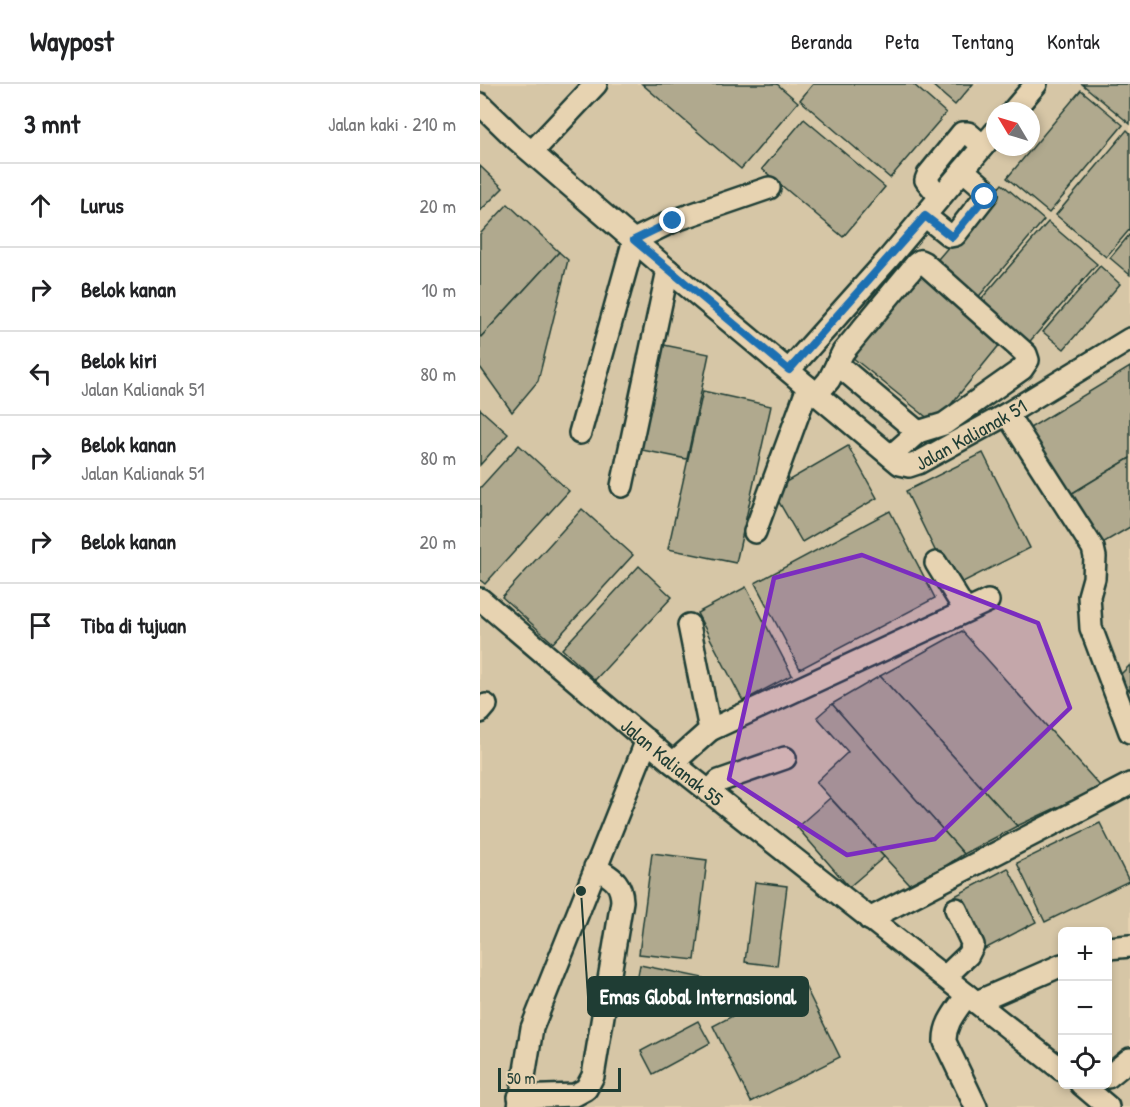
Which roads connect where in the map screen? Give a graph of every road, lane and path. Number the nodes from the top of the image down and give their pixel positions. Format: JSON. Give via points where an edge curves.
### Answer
{"nodes":[{"id":1,"x":596,"y":84,"type":"edge"},
{"id":2,"x":1036,"y":84,"type":"edge"},
{"id":3,"x":1021,"y":102,"type":"edge"},
{"id":4,"x":480,"y":104,"type":"edge"},
{"id":5,"x":986,"y":138,"type":"edge"},
{"id":6,"x":986,"y":143,"type":"edge"},
{"id":7,"x":532,"y":152,"type":"junction"},
{"id":8,"x":963,"y":170,"type":"junction"},
{"id":9,"x":769,"y":188,"type":"dead end"},
{"id":10,"x":940,"y":197,"type":"junction"},
{"id":11,"x":925,"y":216,"type":"junction"},
{"id":12,"x":634,"y":240,"type":"junction"},
{"id":13,"x":668,"y":270,"type":"junction"},
{"id":14,"x":1130,"y":339,"type":"edge"},
{"id":15,"x":837,"y":364,"type":"junction"},
{"id":16,"x":789,"y":370,"type":"junction"},
{"id":17,"x":812,"y":390,"type":"junction"},
{"id":18,"x":1007,"y":414,"type":"junction"},
{"id":19,"x":918,"y":432,"type":"junction"},
{"id":20,"x":580,"y":434,"type":"dead end"},
{"id":21,"x":891,"y":456,"type":"junction"},
{"id":22,"x":622,"y":486,"type":"dead end"},
{"id":23,"x":755,"y":532,"type":"dead end"},
{"id":24,"x":936,"y":563,"type":"dead end"},
{"id":25,"x":480,"y":599,"type":"edge"},
{"id":26,"x":988,"y":601,"type":"dead end"},
{"id":27,"x":965,"y":610,"type":"junction"},
{"id":28,"x":689,"y":625,"type":"dead end"},
{"id":29,"x":710,"y":730,"type":"junction"},
{"id":30,"x":1130,"y":732,"type":"edge"},
{"id":31,"x":647,"y":740,"type":"junction"},
{"id":32,"x":785,"y":758,"type":"dead end"},
{"id":33,"x":673,"y":763,"type":"junction"},
{"id":34,"x":1130,"y":784,"type":"edge"},
{"id":35,"x":710,"y":792,"type":"junction"},
{"id":36,"x":595,"y":867,"type":"junction"},
{"id":37,"x":956,"y":909,"type":"dead end"},
{"id":38,"x":869,"y":919,"type":"junction"},
{"id":39,"x":1130,"y":946,"type":"edge"},
{"id":40,"x":1112,"y":948,"type":"edge"},
{"id":41,"x":1058,"y":967,"type":"edge"},
{"id":42,"x":945,"y":977,"type":"junction"},
{"id":43,"x":972,"y":999,"type":"junction"},
{"id":44,"x":1130,"y":1059,"type":"edge"},
{"id":45,"x":1058,"y":1067,"type":"edge"},
{"id":46,"x":1112,"y":1073,"type":"edge"},
{"id":47,"x":1091,"y":1089,"type":"edge"},
{"id":48,"x":519,"y":1102,"type":"edge"},
{"id":49,"x":976,"y":1107,"type":"edge"},
{"id":50,"x":1108,"y":1107,"type":"edge"}],
"edges":[{"from":1,"to":7,"type":"lane"},
{"from":2,"to":3,"type":"lane"},
{"from":4,"to":7,"type":"lane","name":"Jalan Kalianak 51"},
{"from":5,"to":10,"type":"lane","via":[[962,133],[928,175],[926,180]]},
{"from":6,"to":8,"type":"lane"},
{"from":7,"to":12,"type":"lane","name":"Jalan Kalianak 51"},
{"from":8,"to":10,"type":"lane"},
{"from":8,"to":11,"type":"lane","via":[[987,194],[955,235],[950,236]]},
{"from":9,"to":12,"type":"lane","via":[[673,221]]},
{"from":10,"to":11,"type":"lane"},
{"from":11,"to":16,"type":"lane"},
{"from":12,"to":13,"type":"lane","name":"Jalan Kalianak 51"},
{"from":12,"to":20,"type":"lane"},
{"from":13,"to":16,"type":"lane","name":"Jalan Kalianak 51"},
{"from":13,"to":22,"type":"lane"},
{"from":14,"to":18,"type":"lane","name":"Jalan Kalianak 51"},
{"from":15,"to":17,"type":"lane","via":[[829,380]]},
{"from":15,"to":19,"type":"lane"},
{"from":15,"to":19,"type":"lane","via":[[843,351],[916,264],[924,262],[1028,360],[1022,369],[944,424]]},
{"from":16,"to":17,"type":"lane","name":"Jalan Kalianak 51"},
{"from":17,"to":21,"type":"lane","name":"Jalan Kalianak 51"},
{"from":17,"to":23,"type":"lane"},
{"from":18,"to":21,"type":"lane","name":"Jalan Kalianak 51","via":[[918,463],[900,464]]},
{"from":18,"to":30,"type":"lane","via":[[1093,548],[1091,628]]},
{"from":19,"to":21,"type":"lane"},
{"from":24,"to":27,"type":"lane"},
{"from":25,"to":31,"type":"lane","name":"Jalan Kalianak 55"},
{"from":26,"to":27,"type":"lane"},
{"from":27,"to":29,"type":"lane"},
{"from":28,"to":29,"type":"lane"},
{"from":29,"to":33,"type":"lane"},
{"from":31,"to":33,"type":"lane","name":"Jalan Kalianak 55"},
{"from":31,"to":36,"type":"lane"},
{"from":32,"to":35,"type":"lane","via":[[719,781]]},
{"from":33,"to":35,"type":"lane","name":"Jalan Kalianak 55"},
{"from":34,"to":38,"type":"lane"},
{"from":35,"to":38,"type":"lane","name":"Jalan Kalianak 55"},
{"from":36,"to":48,"type":"lane","via":[[532,1028]]},
{"from":36,"to":48,"type":"lane","via":[[617,882],[622,901],[593,1076],[586,1089],[575,1095]]},
{"from":37,"to":42,"type":"lane","via":[[973,945]]},
{"from":38,"to":42,"type":"lane","name":"Jalan Kalianak 55"},
{"from":39,"to":40,"type":"lane"},
{"from":41,"to":43,"type":"lane"},
{"from":42,"to":43,"type":"lane","name":"Jalan Kalianak 55"},
{"from":43,"to":45,"type":"lane","name":"Jalan Kalianak 55"},
{"from":43,"to":49,"type":"lane","via":[[949,1020],[944,1033]]},
{"from":44,"to":46,"type":"lane"},
{"from":47,"to":50,"type":"lane"}]}
